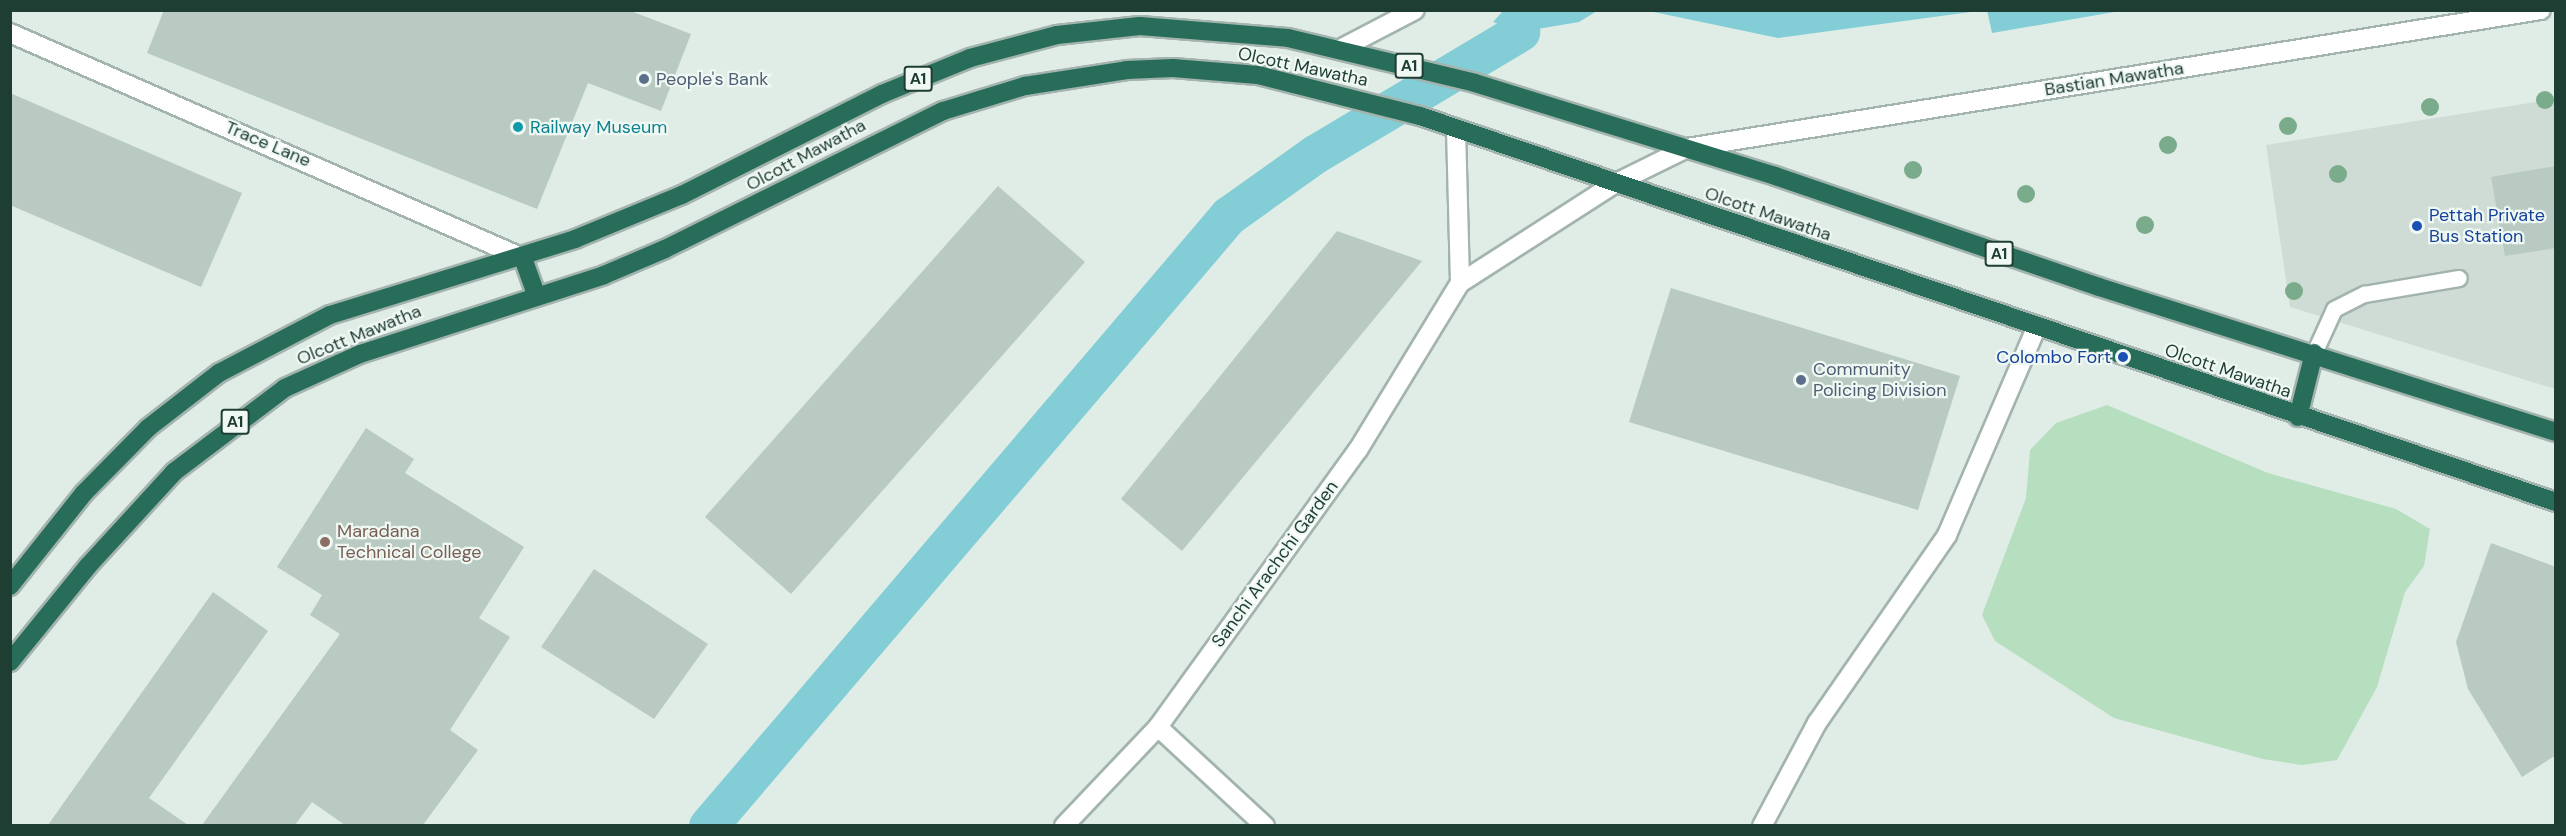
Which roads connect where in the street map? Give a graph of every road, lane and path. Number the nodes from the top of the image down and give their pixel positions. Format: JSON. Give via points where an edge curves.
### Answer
{"nodes":[{"id":1,"x":1414,"y":10,"type":"edge"},
{"id":2,"x":2541,"y":10,"type":"edge"},
{"id":3,"x":10,"y":33,"type":"edge"},
{"id":4,"x":1342,"y":48,"type":"junction"},
{"id":5,"x":1456,"y":129,"type":"junction"},
{"id":6,"x":1687,"y":148,"type":"junction"},
{"id":7,"x":1616,"y":183,"type":"junction"},
{"id":8,"x":523,"y":258,"type":"junction"},
{"id":9,"x":2459,"y":278,"type":"dead end"},
{"id":10,"x":1460,"y":283,"type":"junction"},
{"id":11,"x":537,"y":297,"type":"junction"},
{"id":12,"x":2037,"y":328,"type":"junction"},
{"id":13,"x":2314,"y":353,"type":"junction"},
{"id":14,"x":2298,"y":417,"type":"junction"},
{"id":15,"x":2556,"y":432,"type":"edge"},
{"id":16,"x":2556,"y":502,"type":"edge"},
{"id":17,"x":10,"y":586,"type":"edge"},
{"id":18,"x":10,"y":662,"type":"edge"},
{"id":19,"x":1158,"y":727,"type":"junction"},
{"id":20,"x":1064,"y":825,"type":"edge"},
{"id":21,"x":1265,"y":825,"type":"edge"},
{"id":22,"x":1762,"y":825,"type":"edge"}],
"edges":[{"from":1,"to":4,"type":"street"},
{"from":2,"to":6,"type":"street","name":"Bastian Mawatha"},
{"from":3,"to":8,"type":"street","name":"Trace Lane"},
{"from":4,"to":6,"type":"highway","name":"Olcott Mawatha","number":"A1","via":[[1475,83]]},
{"from":4,"to":8,"type":"highway","name":"Olcott Mawatha","number":"A1","via":[[1232,31],[1140,26],[1057,35],[1011,46],[882,94],[682,195]]},
{"from":5,"to":7,"type":"highway","name":"Olcott Mawatha","number":"A1"},
{"from":5,"to":10,"type":"street"},
{"from":5,"to":11,"type":"highway","name":"Olcott Mawatha","number":"A1","via":[[1293,82],[1217,70],[1127,70],[991,95],[889,135],[665,249]]},
{"from":6,"to":7,"type":"street","name":"Sanchi Arachchi Garden"},
{"from":6,"to":13,"type":"highway","name":"Olcott Mawatha","number":"A1","via":[[2099,287]]},
{"from":7,"to":10,"type":"street","name":"Sanchi Arachchi Garden"},
{"from":7,"to":12,"type":"highway","name":"Olcott Mawatha","number":"A1"},
{"from":8,"to":11,"type":"highway"},
{"from":8,"to":17,"type":"highway","name":"Olcott Mawatha","number":"A1","via":[[330,315],[219,373],[183,398],[114,461]]},
{"from":9,"to":13,"type":"lane","via":[[2364,294],[2334,309]]},
{"from":10,"to":19,"type":"street","name":"Sanchi Arachchi Garden","via":[[1358,450]]},
{"from":11,"to":18,"type":"highway","name":"Olcott Mawatha","number":"A1","via":[[360,354],[254,408],[174,472],[88,566]]},
{"from":12,"to":14,"type":"highway","name":"Olcott Mawatha","number":"A1"},
{"from":12,"to":22,"type":"street","via":[[1947,535],[1817,723]]},
{"from":13,"to":14,"type":"highway"},
{"from":13,"to":15,"type":"highway","name":"Olcott Mawatha","number":"A1"},
{"from":14,"to":16,"type":"highway","name":"Olcott Mawatha","number":"A1"},
{"from":19,"to":20,"type":"street","name":"Sanchi Arachchi Garden"},
{"from":19,"to":21,"type":"street"}]}
